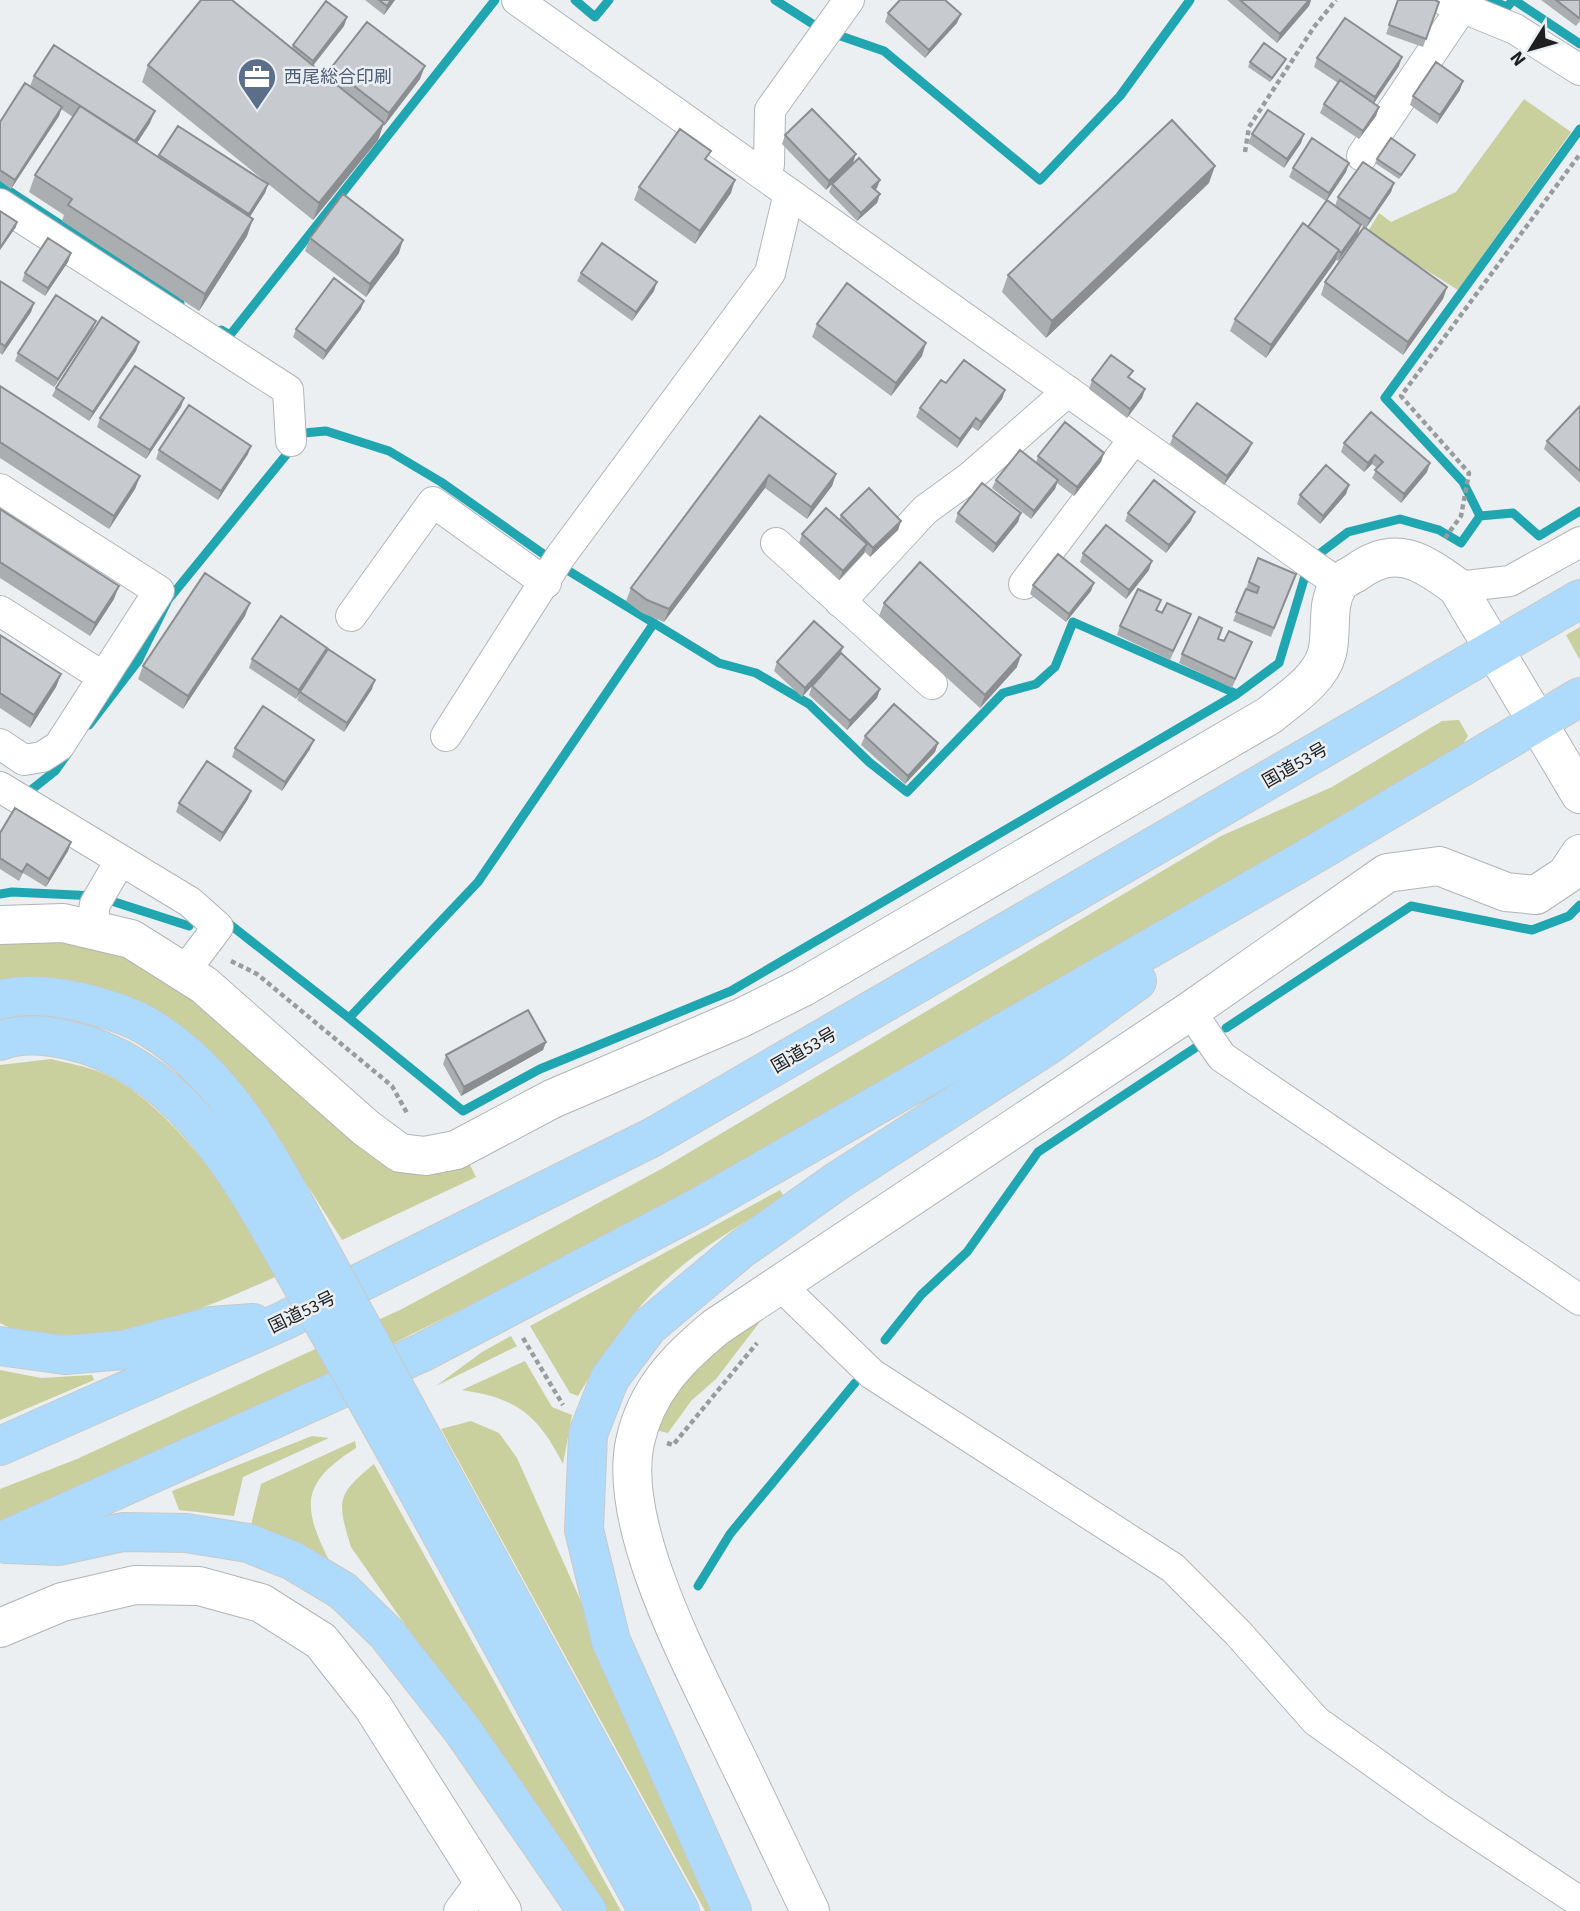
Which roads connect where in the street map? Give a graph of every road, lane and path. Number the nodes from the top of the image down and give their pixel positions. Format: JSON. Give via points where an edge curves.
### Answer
{"nodes":[{"id":1,"x":517,"y":0,"type":"edge"},
{"id":2,"x":849,"y":0,"type":"edge"},
{"id":3,"x":1336,"y":0,"type":"edge"},
{"id":4,"x":1452,"y":4,"type":"edge"},
{"id":5,"x":1580,"y":70,"type":"edge"},
{"id":6,"x":1245,"y":152,"type":"dead end"},
{"id":7,"x":1580,"y":154,"type":"edge"},
{"id":8,"x":1362,"y":156,"type":"dead end"},
{"id":9,"x":764,"y":175,"type":"junction"},
{"id":10,"x":789,"y":193,"type":"junction"},
{"id":11,"x":0,"y":204,"type":"edge"},
{"id":12,"x":1068,"y":391,"type":"junction"},
{"id":13,"x":1134,"y":439,"type":"junction"},
{"id":14,"x":290,"y":441,"type":"dead end"},
{"id":15,"x":0,"y":489,"type":"edge"},
{"id":16,"x":1442,"y":542,"type":"dead end"},
{"id":17,"x":1580,"y":542,"type":"edge"},
{"id":18,"x":776,"y":543,"type":"dead end"},
{"id":19,"x":553,"y":570,"type":"junction"},
{"id":20,"x":1321,"y":571,"type":"junction"},
{"id":21,"x":1024,"y":584,"type":"dead end"},
{"id":22,"x":1457,"y":587,"type":"junction"},
{"id":23,"x":1580,"y":599,"type":"edge"},
{"id":24,"x":840,"y":602,"type":"junction"},
{"id":25,"x":0,"y":611,"type":"edge"},
{"id":26,"x":351,"y":615,"type":"dead end"},
{"id":27,"x":1495,"y":649,"type":"junction"},
{"id":28,"x":103,"y":677,"type":"junction"},
{"id":29,"x":932,"y":684,"type":"dead end"},
{"id":30,"x":1580,"y":697,"type":"edge"},
{"id":31,"x":1537,"y":722,"type":"junction"},
{"id":32,"x":446,"y":736,"type":"dead end"},
{"id":33,"x":6,"y":776,"type":"edge"},
{"id":34,"x":1580,"y":794,"type":"edge"},
{"id":35,"x":1580,"y":854,"type":"edge"},
{"id":36,"x":1306,"y":859,"type":"junction"},
{"id":37,"x":120,"y":861,"type":"junction"},
{"id":38,"x":96,"y":908,"type":"junction"},
{"id":39,"x":0,"y":925,"type":"edge"},
{"id":40,"x":184,"y":972,"type":"junction"},
{"id":41,"x":0,"y":1000,"type":"edge"},
{"id":42,"x":1190,"y":1011,"type":"junction"},
{"id":43,"x":0,"y":1041,"type":"edge"},
{"id":44,"x":299,"y":1245,"type":"junction"},
{"id":45,"x":779,"y":1284,"type":"junction"},
{"id":46,"x":1580,"y":1300,"type":"edge"},
{"id":47,"x":283,"y":1321,"type":"junction"},
{"id":48,"x":519,"y":1329,"type":"dead end"},
{"id":49,"x":760,"y":1339,"type":"dead end"},
{"id":50,"x":0,"y":1346,"type":"edge"},
{"id":51,"x":573,"y":1409,"type":"dead end"},
{"id":52,"x":664,"y":1442,"type":"dead end"},
{"id":53,"x":0,"y":1447,"type":"edge"},
{"id":54,"x":418,"y":1462,"type":"junction"},
{"id":55,"x":0,"y":1543,"type":"edge"},
{"id":56,"x":0,"y":1628,"type":"edge"},
{"id":57,"x":492,"y":1896,"type":"edge"},
{"id":58,"x":1580,"y":1902,"type":"edge"},
{"id":59,"x":459,"y":1911,"type":"edge"},
{"id":60,"x":587,"y":1911,"type":"edge"},
{"id":61,"x":648,"y":1911,"type":"edge"},
{"id":62,"x":680,"y":1911,"type":"edge"},
{"id":63,"x":732,"y":1911,"type":"edge"},
{"id":64,"x":810,"y":1911,"type":"edge"}],
"edges":[{"from":1,"to":9,"type":"street"},
{"from":2,"to":9,"type":"street","via":[[770,110],[769,164]]},
{"from":3,"to":6,"type":"path","via":[[1249,127]]},
{"from":4,"to":5,"type":"street","via":[[1515,29]]},
{"from":4,"to":8,"type":"street"},
{"from":7,"to":16,"type":"path","via":[[1401,396],[1469,473],[1461,516]]},
{"from":9,"to":10,"type":"street"},
{"from":10,"to":12,"type":"street"},
{"from":10,"to":19,"type":"street","via":[[770,273]]},
{"from":11,"to":14,"type":"street","via":[[288,390]]},
{"from":12,"to":13,"type":"street"},
{"from":12,"to":24,"type":"street","via":[[970,478],[925,510]]},
{"from":13,"to":20,"type":"street"},
{"from":13,"to":21,"type":"street"},
{"from":15,"to":28,"type":"street","via":[[159,591]]},
{"from":17,"to":22,"type":"street","via":[[1510,581]]},
{"from":18,"to":24,"type":"street"},
{"from":19,"to":26,"type":"street","via":[[433,502]]},
{"from":19,"to":32,"type":"street"},
{"from":20,"to":22,"type":"street","via":[[1399,555],[1428,566]]},
{"from":20,"to":40,"type":"street","via":[[1327,653],[1313,679],[1270,715],[803,987],[552,1099],[456,1150],[425,1156],[400,1153]]},
{"from":22,"to":27,"type":"street"},
{"from":23,"to":27,"type":"highway","name":"国道53号"},
{"from":24,"to":29,"type":"street"},
{"from":25,"to":28,"type":"street"},
{"from":27,"to":31,"type":"street"},
{"from":27,"to":47,"type":"highway","name":"国道53号","via":[[653,1137]]},
{"from":28,"to":33,"type":"street","via":[[59,746]]},
{"from":30,"to":31,"type":"highway"},
{"from":31,"to":34,"type":"street"},
{"from":31,"to":36,"type":"highway"},
{"from":33,"to":37,"type":"street"},
{"from":35,"to":42,"type":"street","via":[[1566,875],[1536,895],[1506,892],[1439,866],[1387,873]]},
{"from":36,"to":55,"type":"highway","via":[[699,1208],[397,1364]]},
{"from":36,"to":63,"type":"highway","via":[[1047,1046],[837,1181],[740,1250],[648,1327],[610,1378],[588,1434],[584,1530],[611,1641]]},
{"from":37,"to":38,"type":"street"},
{"from":37,"to":40,"type":"street","via":[[190,902],[218,927]]},
{"from":38,"to":39,"type":"street","via":[[63,923]]},
{"from":38,"to":40,"type":"street","via":[[131,939]]},
{"from":41,"to":44,"type":"highway","via":[[58,996],[150,1027],[202,1070],[242,1116],[277,1169]]},
{"from":42,"to":45,"type":"street"},
{"from":42,"to":46,"type":"street","via":[[1222,1057]]},
{"from":43,"to":44,"type":"highway","via":[[42,1034],[88,1044],[131,1065],[174,1096]]},
{"from":44,"to":54,"type":"highway","bridge":true},
{"from":45,"to":58,"type":"street","via":[[872,1374],[1173,1568],[1316,1721]]},
{"from":45,"to":64,"type":"street","via":[[680,1357],[649,1397],[634,1443],[633,1493],[656,1583]]},
{"from":47,"to":50,"type":"highway","via":[[211,1326],[111,1351],[65,1355]]},
{"from":47,"to":53,"type":"highway","name":"国道53号"},
{"from":48,"to":51,"type":"path","via":[[560,1404]]},
{"from":49,"to":52,"type":"path","via":[[673,1445]]},
{"from":54,"to":61,"type":"highway"},
{"from":54,"to":62,"type":"highway"},
{"from":55,"to":60,"type":"highway","via":[[59,1546],[123,1532],[186,1533],[248,1543],[293,1561],[342,1591],[387,1634],[454,1720]]},
{"from":56,"to":57,"type":"street","via":[[62,1602],[135,1585],[199,1586],[261,1603],[321,1641],[373,1707]]},
{"from":57,"to":59,"type":"street"}]}
